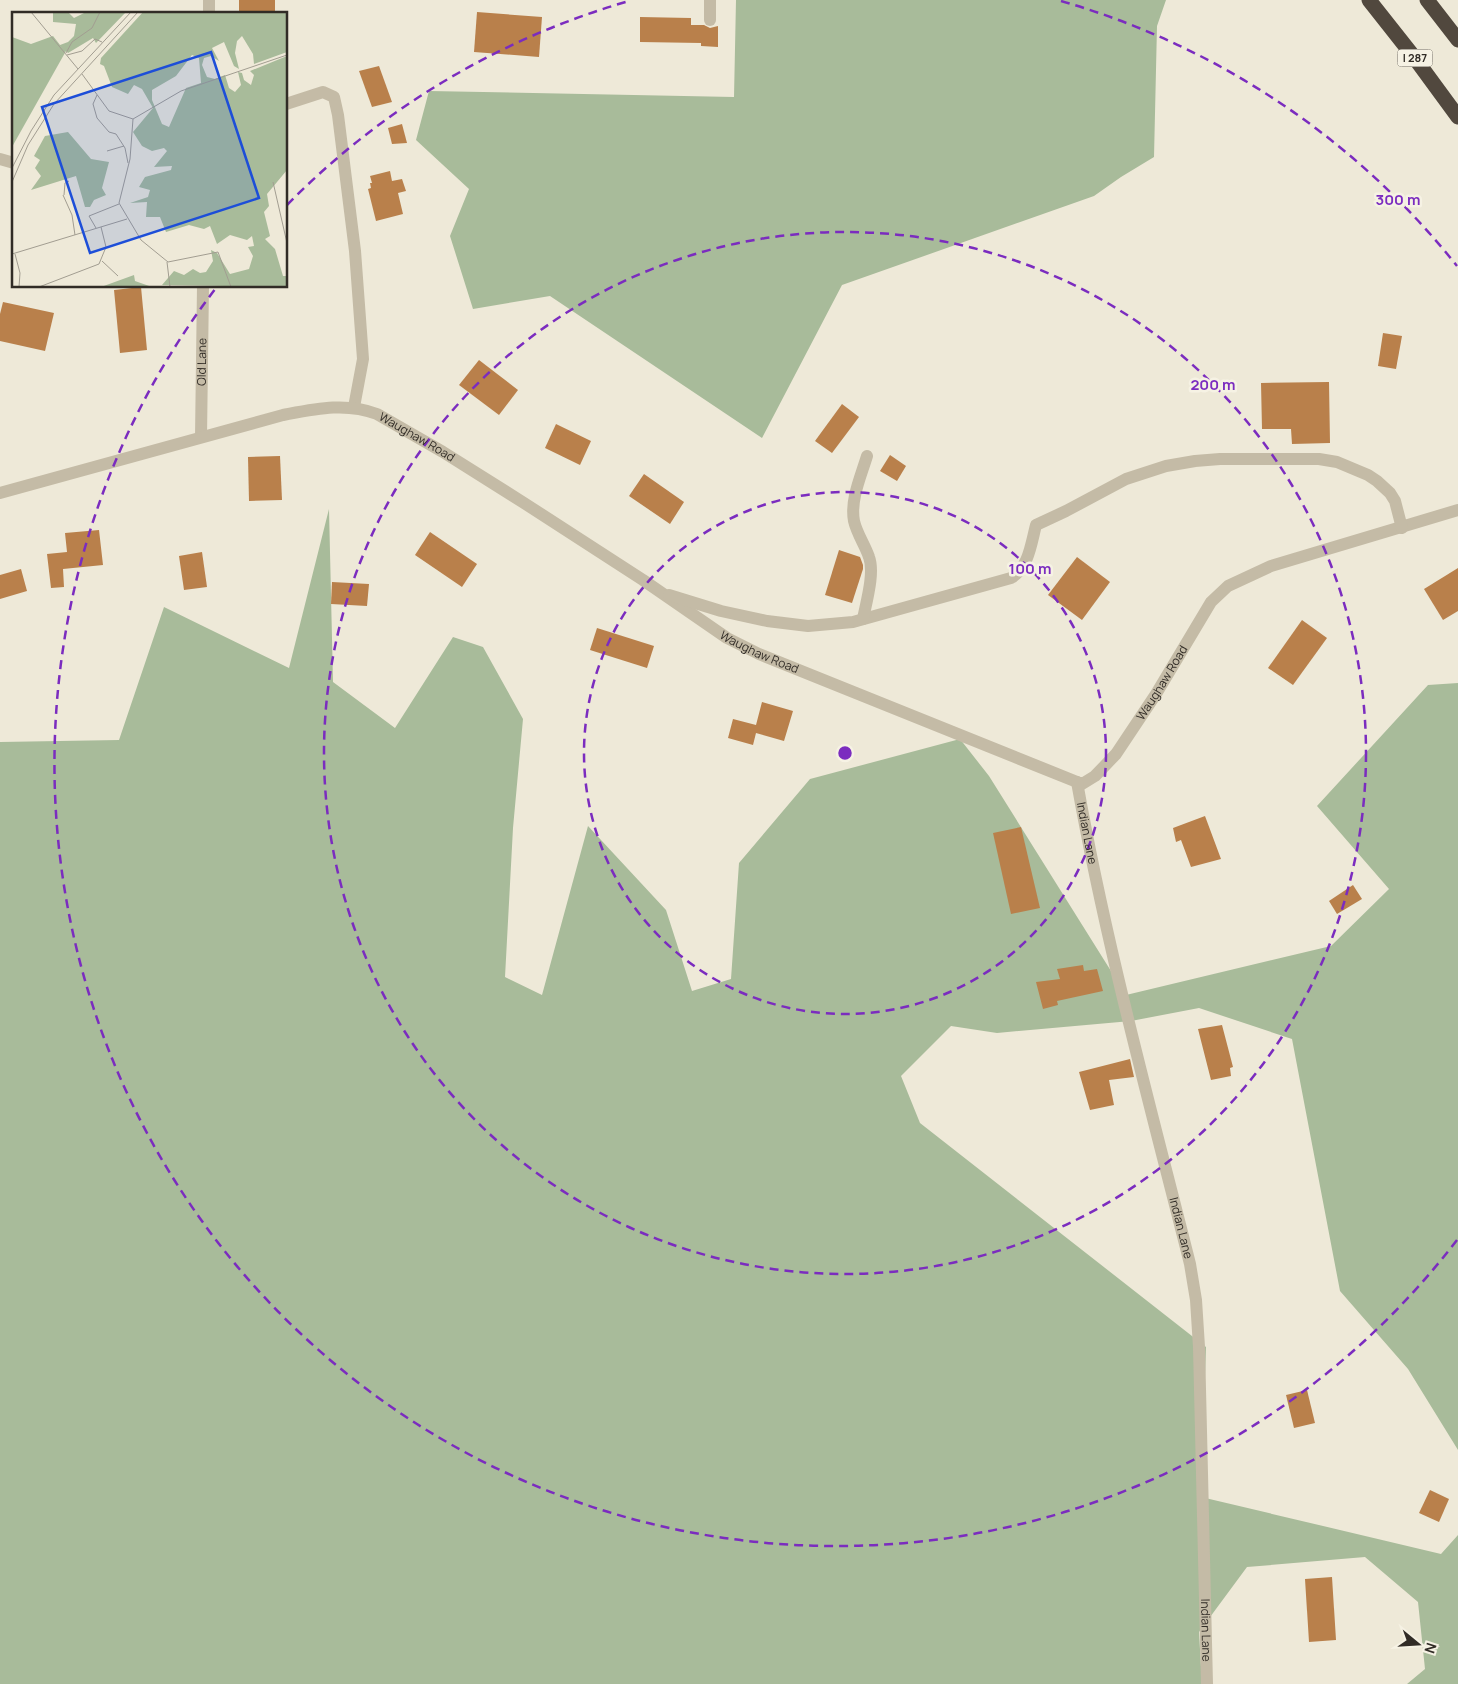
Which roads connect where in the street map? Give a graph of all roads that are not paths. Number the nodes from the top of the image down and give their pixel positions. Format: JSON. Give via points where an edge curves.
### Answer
{"nodes":[{"id":1,"x":710,"y":0,"type":"edge"},
{"id":2,"x":1369,"y":0,"type":"edge"},
{"id":3,"x":1427,"y":0,"type":"edge"},
{"id":4,"x":710,"y":20,"type":"dead end"},
{"id":5,"x":1458,"y":40,"type":"edge"},
{"id":6,"x":288,"y":103,"type":"edge"},
{"id":7,"x":1458,"y":117,"type":"edge"},
{"id":8,"x":0,"y":158,"type":"edge"},
{"id":9,"x":12,"y":162,"type":"edge"},
{"id":10,"x":204,"y":288,"type":"edge"},
{"id":11,"x":354,"y":407,"type":"junction"},
{"id":12,"x":201,"y":437,"type":"junction"},
{"id":13,"x":867,"y":456,"type":"dead end"},
{"id":14,"x":0,"y":493,"type":"edge"},
{"id":15,"x":1458,"y":510,"type":"edge"},
{"id":16,"x":1402,"y":528,"type":"junction"},
{"id":17,"x":659,"y":592,"type":"junction"},
{"id":18,"x":863,"y":619,"type":"junction"},
{"id":19,"x":1077,"y":782,"type":"junction"},
{"id":20,"x":1206,"y":1684,"type":"edge"}],
"edges":[{"from":1,"to":4,"type":"street"},
{"from":2,"to":7,"type":"highway","number":"I 287"},
{"from":3,"to":5,"type":"highway"},
{"from":6,"to":11,"type":"street","via":[[323,92],[334,97],[338,115],[355,251],[363,359]]},
{"from":8,"to":9,"type":"street"},
{"from":10,"to":12,"type":"street","name":"Old Lane"},
{"from":11,"to":12,"type":"street","name":"Waughaw Road","via":[[299,412]]},
{"from":11,"to":17,"type":"street","name":"Waughaw Road","via":[[376,414],[442,452]]},
{"from":12,"to":14,"type":"street","name":"Waughaw Road"},
{"from":13,"to":18,"type":"street","via":[[854,507],[854,521],[870,559]]},
{"from":15,"to":16,"type":"street","name":"Waughaw Road"},
{"from":16,"to":18,"type":"street","via":[[1394,500],[1384,487],[1368,475],[1337,462],[1220,458],[1195,461],[1126,479],[1036,524],[1026,563],[1011,578]]},
{"from":16,"to":19,"type":"street","name":"Waughaw Road","via":[[1271,566],[1224,590],[1211,602],[1116,754],[1095,776],[1082,784]]},
{"from":17,"to":18,"type":"street","via":[[720,611],[787,624],[840,624]]},
{"from":17,"to":19,"type":"street","name":"Waughaw Road","via":[[727,638],[759,654]]},
{"from":19,"to":20,"type":"street","name":"Indian Lane","via":[[1124,1002],[1190,1264],[1196,1300]]}]}
